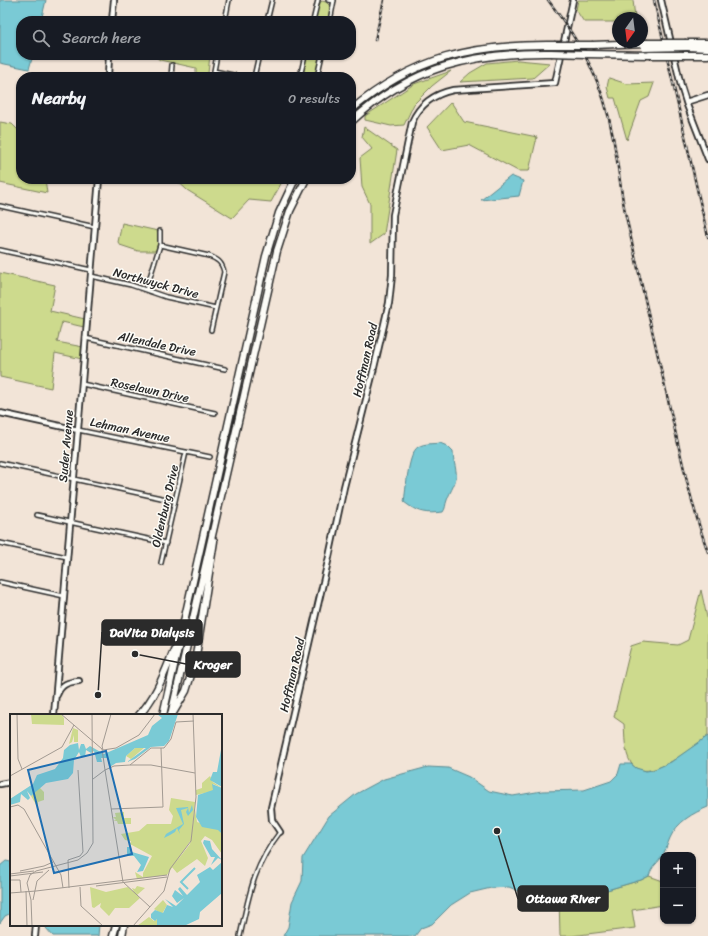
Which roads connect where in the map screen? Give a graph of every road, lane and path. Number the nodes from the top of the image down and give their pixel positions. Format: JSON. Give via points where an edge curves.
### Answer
{"nodes":[{"id":1,"x":114,"y":0,"type":"edge"},
{"id":2,"x":229,"y":0,"type":"edge"},
{"id":3,"x":272,"y":0,"type":"edge"},
{"id":4,"x":317,"y":0,"type":"edge"},
{"id":5,"x":328,"y":0,"type":"edge"},
{"id":6,"x":573,"y":0,"type":"edge"},
{"id":7,"x":661,"y":0,"type":"edge"},
{"id":8,"x":334,"y":1,"type":"edge"},
{"id":9,"x":112,"y":16,"type":"edge"},
{"id":10,"x":226,"y":16,"type":"edge"},
{"id":11,"x":268,"y":16,"type":"edge"},
{"id":12,"x":314,"y":16,"type":"edge"},
{"id":13,"x":331,"y":16,"type":"edge"},
{"id":14,"x":708,"y":43,"type":"edge"},
{"id":15,"x":686,"y":45,"type":"junction"},
{"id":16,"x":708,"y":48,"type":"edge"},
{"id":17,"x":708,"y":55,"type":"edge"},
{"id":18,"x":109,"y":60,"type":"edge"},
{"id":19,"x":216,"y":60,"type":"edge"},
{"id":20,"x":258,"y":60,"type":"edge"},
{"id":21,"x":304,"y":60,"type":"edge"},
{"id":22,"x":321,"y":60,"type":"edge"},
{"id":23,"x":172,"y":65,"type":"dead end"},
{"id":24,"x":108,"y":72,"type":"edge"},
{"id":25,"x":171,"y":72,"type":"edge"},
{"id":26,"x":219,"y":72,"type":"edge"},
{"id":27,"x":255,"y":72,"type":"edge"},
{"id":28,"x":301,"y":72,"type":"edge"},
{"id":29,"x":318,"y":72,"type":"edge"},
{"id":30,"x":708,"y":95,"type":"edge"},
{"id":31,"x":686,"y":102,"type":"junction"},
{"id":32,"x":356,"y":106,"type":"edge"},
{"id":33,"x":356,"y":118,"type":"edge"},
{"id":34,"x":708,"y":158,"type":"edge"},
{"id":35,"x":99,"y":184,"type":"edge"},
{"id":36,"x":293,"y":184,"type":"edge"},
{"id":37,"x":303,"y":184,"type":"edge"},
{"id":38,"x":0,"y":206,"type":"edge"},
{"id":39,"x":95,"y":227,"type":"junction"},
{"id":40,"x":160,"y":231,"type":"dead end"},
{"id":41,"x":160,"y":245,"type":"junction"},
{"id":42,"x":0,"y":250,"type":"edge"},
{"id":43,"x":91,"y":270,"type":"junction"},
{"id":44,"x":91,"y":276,"type":"junction"},
{"id":45,"x":146,"y":290,"type":"junction"},
{"id":46,"x":216,"y":308,"type":"junction"},
{"id":47,"x":211,"y":330,"type":"dead end"},
{"id":48,"x":85,"y":338,"type":"junction"},
{"id":49,"x":225,"y":369,"type":"dead end"},
{"id":50,"x":82,"y":384,"type":"junction"},
{"id":51,"x":0,"y":412,"type":"edge"},
{"id":52,"x":215,"y":413,"type":"dead end"},
{"id":53,"x":78,"y":430,"type":"junction"},
{"id":54,"x":186,"y":452,"type":"junction"},
{"id":55,"x":210,"y":458,"type":"dead end"},
{"id":56,"x":0,"y":463,"type":"edge"},
{"id":57,"x":74,"y":479,"type":"junction"},
{"id":58,"x":175,"y":501,"type":"junction"},
{"id":59,"x":220,"y":502,"type":"junction"},
{"id":60,"x":37,"y":515,"type":"dead end"},
{"id":61,"x":70,"y":523,"type":"junction"},
{"id":62,"x":0,"y":543,"type":"edge"},
{"id":63,"x":166,"y":543,"type":"junction"},
{"id":64,"x":67,"y":557,"type":"junction"},
{"id":65,"x":161,"y":563,"type":"dead end"},
{"id":66,"x":0,"y":582,"type":"edge"},
{"id":67,"x":64,"y":596,"type":"junction"},
{"id":68,"x":183,"y":628,"type":"junction"},
{"id":69,"x":79,"y":681,"type":"dead end"},
{"id":70,"x":55,"y":700,"type":"junction"},
{"id":71,"x":54,"y":714,"type":"edge"},
{"id":72,"x":140,"y":714,"type":"edge"},
{"id":73,"x":163,"y":714,"type":"edge"},
{"id":74,"x":172,"y":714,"type":"edge"},
{"id":75,"x":173,"y":714,"type":"edge"},
{"id":76,"x":10,"y":782,"type":"edge"},
{"id":77,"x":0,"y":784,"type":"edge"},
{"id":78,"x":280,"y":832,"type":"joint"},
{"id":79,"x":36,"y":926,"type":"edge"},
{"id":80,"x":116,"y":926,"type":"edge"},
{"id":81,"x":124,"y":926,"type":"edge"},
{"id":82,"x":35,"y":936,"type":"edge"},
{"id":83,"x":113,"y":936,"type":"edge"},
{"id":84,"x":122,"y":936,"type":"edge"},
{"id":85,"x":240,"y":936,"type":"edge"}],
"edges":[{"from":1,"to":9,"type":"street"},
{"from":2,"to":10,"type":"street"},
{"from":3,"to":11,"type":"street"},
{"from":4,"to":12,"type":"street"},
{"from":5,"to":8,"type":"street"},
{"from":6,"to":78,"type":"street","name":"Hoffman Road","via":[[555,83],[444,92],[425,103],[412,122],[393,215],[389,303],[345,480],[271,808],[272,820]]},
{"from":7,"to":31,"type":"street"},
{"from":8,"to":13,"type":"street"},
{"from":14,"to":15,"type":"highway"},
{"from":15,"to":16,"type":"highway"},
{"from":15,"to":32,"type":"highway","bridge":true,"via":[[498,46],[454,54],[407,72]]},
{"from":17,"to":33,"type":"highway","bridge":true,"via":[[552,53],[503,54],[475,58],[410,80],[375,102]]},
{"from":18,"to":24,"type":"street"},
{"from":19,"to":26,"type":"street","via":[[214,71]]},
{"from":20,"to":27,"type":"street"},
{"from":21,"to":28,"type":"street"},
{"from":22,"to":29,"type":"street"},
{"from":23,"to":25,"type":"street"},
{"from":30,"to":31,"type":"street"},
{"from":31,"to":34,"type":"street"},
{"from":35,"to":39,"type":"street","name":"Suder Avenue"},
{"from":36,"to":68,"type":"highway","via":[[281,208],[269,245]]},
{"from":37,"to":59,"type":"highway","via":[[292,206],[279,243]]},
{"from":38,"to":39,"type":"street"},
{"from":39,"to":43,"type":"street","name":"Suder Avenue"},
{"from":40,"to":41,"type":"street"},
{"from":41,"to":45,"type":"street"},
{"from":41,"to":46,"type":"street","via":[[209,256],[220,262],[224,272]]},
{"from":42,"to":43,"type":"street"},
{"from":43,"to":44,"type":"street","name":"Suder Avenue"},
{"from":44,"to":45,"type":"street","name":"Northwyck Drive"},
{"from":44,"to":48,"type":"street","name":"Suder Avenue"},
{"from":45,"to":46,"type":"street","name":"Northwyck Drive"},
{"from":46,"to":47,"type":"street"},
{"from":48,"to":49,"type":"street","name":"Allendale Drive"},
{"from":48,"to":50,"type":"street","name":"Suder Avenue"},
{"from":50,"to":52,"type":"street","name":"Roselawn Drive"},
{"from":50,"to":53,"type":"street","name":"Suder Avenue"},
{"from":51,"to":53,"type":"street","name":"Lehman Avenue"},
{"from":53,"to":54,"type":"street","name":"Lehman Avenue"},
{"from":53,"to":57,"type":"street","name":"Suder Avenue"},
{"from":54,"to":55,"type":"street","name":"Lehman Avenue"},
{"from":54,"to":58,"type":"street","name":"Oldenburg Drive"},
{"from":56,"to":57,"type":"street"},
{"from":57,"to":58,"type":"street"},
{"from":57,"to":61,"type":"street","name":"Suder Avenue"},
{"from":58,"to":63,"type":"street","name":"Oldenburg Drive"},
{"from":59,"to":74,"type":"highway"},
{"from":59,"to":75,"type":"highway","via":[[198,646],[190,681]]},
{"from":60,"to":61,"type":"street"},
{"from":61,"to":63,"type":"street"},
{"from":61,"to":64,"type":"street","name":"Suder Avenue"},
{"from":62,"to":64,"type":"street"},
{"from":63,"to":65,"type":"street","name":"Oldenburg Drive"},
{"from":64,"to":67,"type":"street","name":"Suder Avenue"},
{"from":66,"to":67,"type":"street"},
{"from":67,"to":70,"type":"street","name":"Suder Avenue"},
{"from":68,"to":72,"type":"highway","via":[[158,688]]},
{"from":68,"to":73,"type":"highway"},
{"from":69,"to":70,"type":"street","via":[[62,685]]},
{"from":70,"to":71,"type":"street","name":"Suder Avenue"},
{"from":76,"to":77,"type":"street"},
{"from":78,"to":85,"type":"street","via":[[262,859],[254,877]]},
{"from":79,"to":82,"type":"street"},
{"from":80,"to":83,"type":"highway"},
{"from":81,"to":84,"type":"highway"}]}
